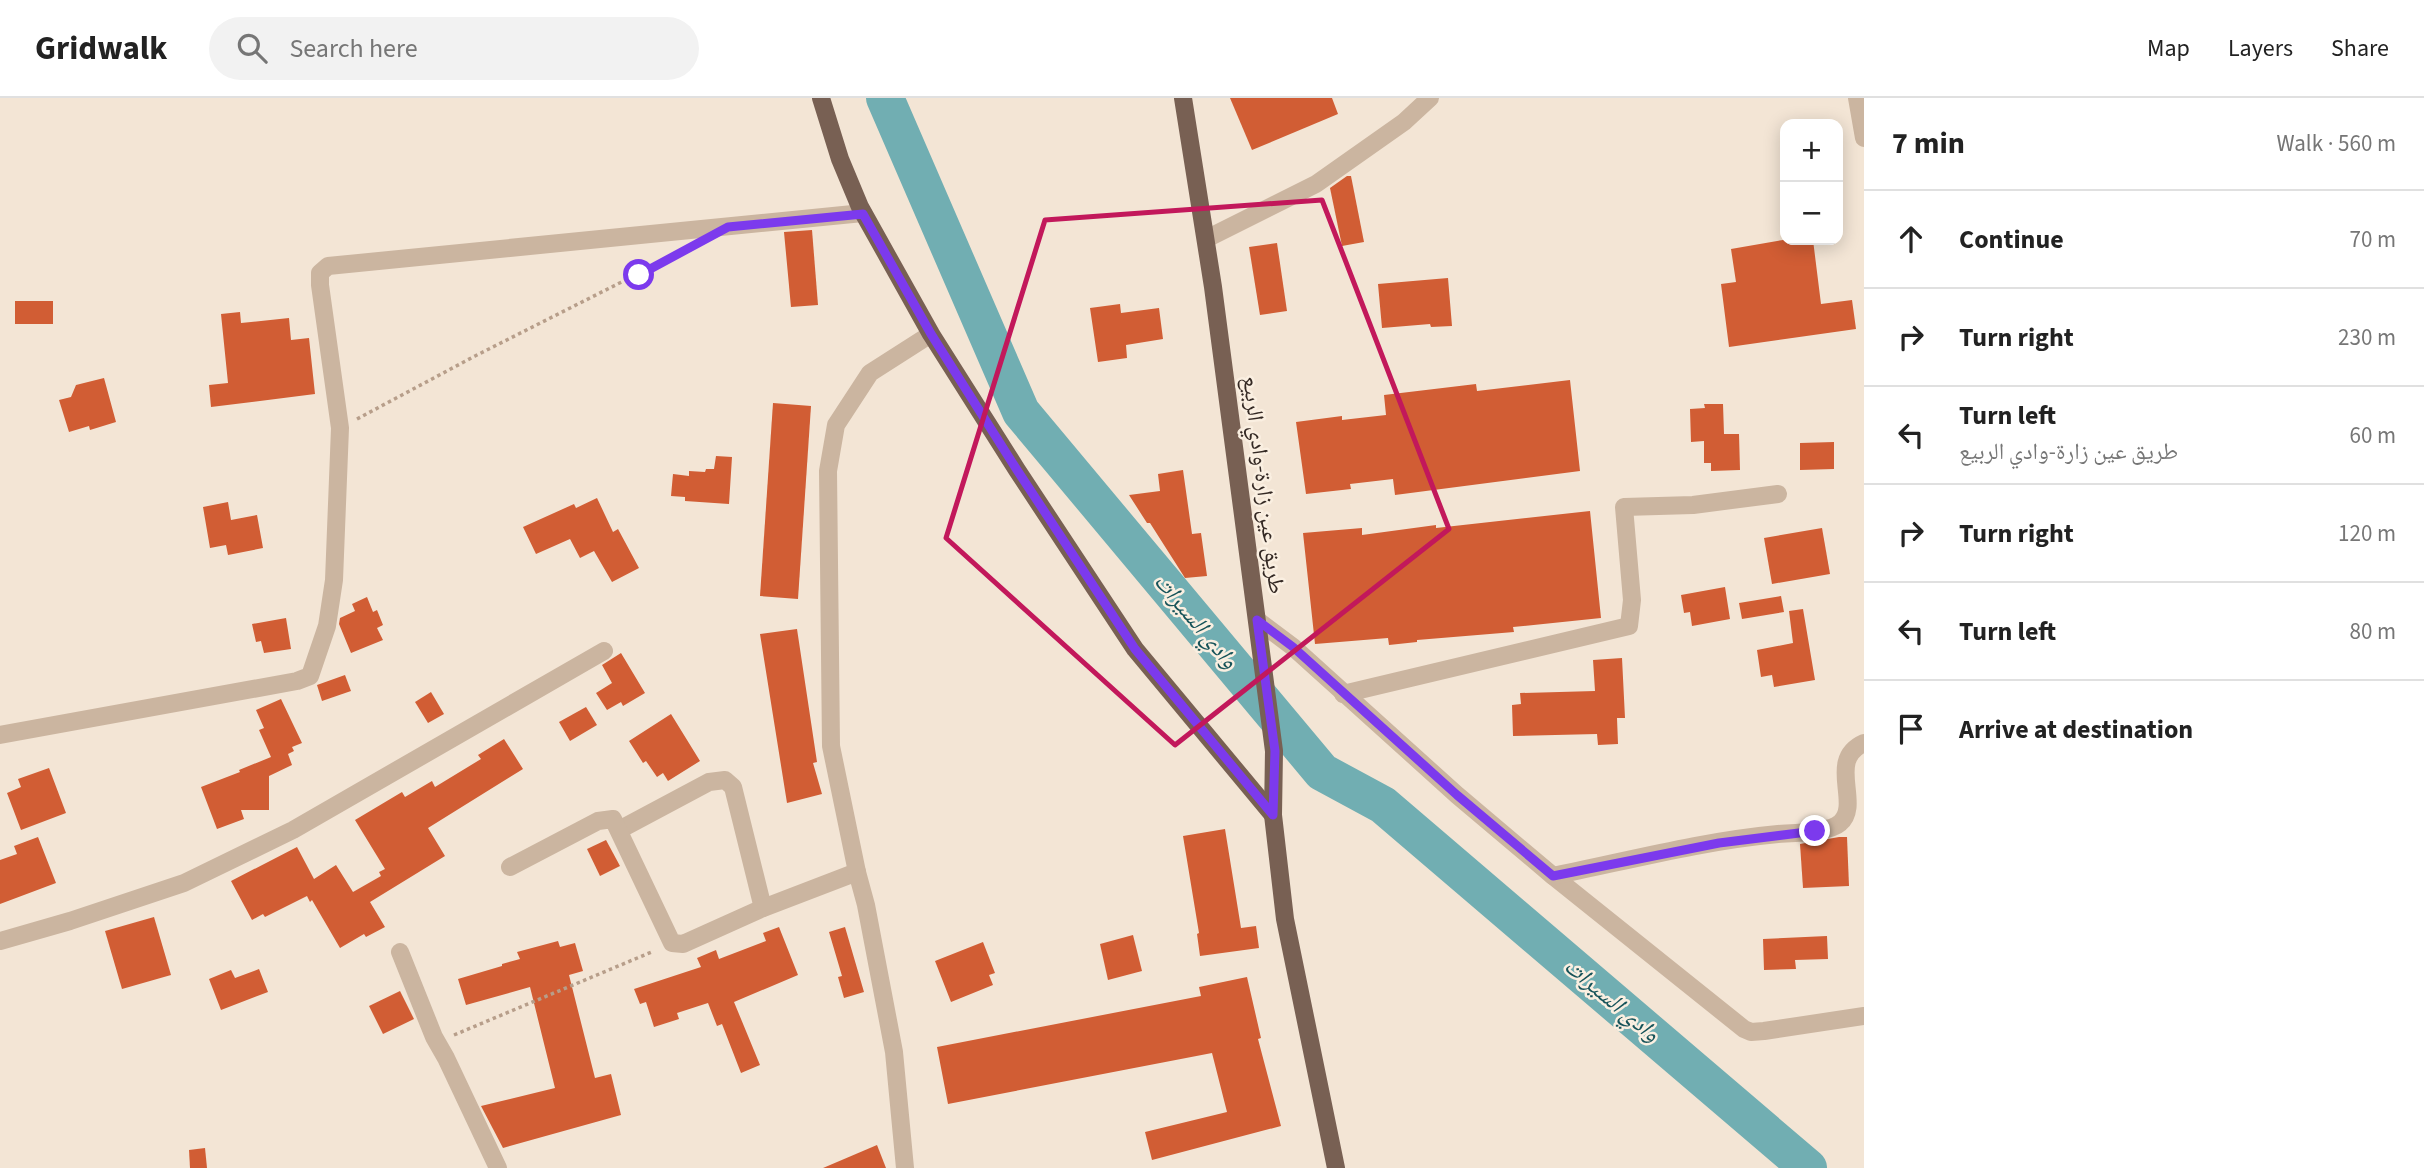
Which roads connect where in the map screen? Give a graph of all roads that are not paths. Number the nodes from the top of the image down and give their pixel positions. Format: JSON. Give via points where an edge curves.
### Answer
{"nodes":[{"id":1,"x":821,"y":98,"type":"edge"},
{"id":2,"x":1183,"y":98,"type":"edge"},
{"id":3,"x":1430,"y":98,"type":"edge"},
{"id":4,"x":1857,"y":98,"type":"edge"},
{"id":5,"x":1864,"y":138,"type":"edge"},
{"id":6,"x":863,"y":214,"type":"junction"},
{"id":7,"x":1206,"y":239,"type":"junction"},
{"id":8,"x":931,"y":334,"type":"junction"},
{"id":9,"x":1778,"y":494,"type":"dead end"},
{"id":10,"x":1257,"y":620,"type":"junction"},
{"id":11,"x":604,"y":651,"type":"dead end"},
{"id":12,"x":1343,"y":694,"type":"junction"},
{"id":13,"x":0,"y":735,"type":"edge"},
{"id":14,"x":1864,"y":743,"type":"edge"},
{"id":15,"x":1273,"y":815,"type":"junction"},
{"id":16,"x":619,"y":830,"type":"junction"},
{"id":17,"x":510,"y":867,"type":"dead end"},
{"id":18,"x":857,"y":872,"type":"junction"},
{"id":19,"x":1553,"y":876,"type":"junction"},
{"id":20,"x":764,"y":908,"type":"junction"},
{"id":21,"x":0,"y":941,"type":"edge"},
{"id":22,"x":400,"y":952,"type":"dead end"},
{"id":23,"x":1864,"y":1016,"type":"edge"},
{"id":24,"x":498,"y":1168,"type":"edge"},
{"id":25,"x":905,"y":1168,"type":"edge"},
{"id":26,"x":1336,"y":1168,"type":"edge"}],
"edges":[{"from":1,"to":6,"type":"main road"},
{"from":2,"to":7,"type":"main road","name":"طريق عين زارة-وادي الربيع"},
{"from":3,"to":7,"type":"street","via":[[1404,122],[1316,184]]},
{"from":4,"to":5,"type":"street"},
{"from":6,"to":8,"type":"main road"},
{"from":6,"to":13,"type":"street","via":[[328,266],[320,273],[320,285],[340,428],[334,580],[327,626],[310,676]]},
{"from":7,"to":10,"type":"main road","name":"طريق عين زارة-وادي الربيع"},
{"from":8,"to":15,"type":"main road","via":[[1135,649]]},
{"from":8,"to":18,"type":"street","via":[[870,373],[836,425],[828,471],[831,746]]},
{"from":9,"to":12,"type":"street","via":[[1693,505],[1623,507],[1632,600],[1629,626]]},
{"from":10,"to":12,"type":"street"},
{"from":10,"to":15,"type":"main road","name":"طريق عين زارة-وادي الربيع","via":[[1275,751]]},
{"from":11,"to":21,"type":"street","via":[[293,831],[184,883]]},
{"from":12,"to":19,"type":"street"},
{"from":14,"to":19,"type":"street","via":[[1855,747],[1846,761],[1847,814],[1839,825]]},
{"from":15,"to":26,"type":"main road","name":"طريق عين زارة-وادي الربيع","via":[[1285,919]]},
{"from":16,"to":17,"type":"street","via":[[613,819],[598,821]]},
{"from":16,"to":20,"type":"street","via":[[672,943],[683,944]]},
{"from":16,"to":20,"type":"street","via":[[709,782],[726,780],[733,787]]},
{"from":18,"to":20,"type":"street"},
{"from":18,"to":25,"type":"street","via":[[894,1052]]},
{"from":19,"to":23,"type":"street","via":[[1744,1029],[1765,1031]]},
{"from":22,"to":24,"type":"street","via":[[437,1043]]}]}
